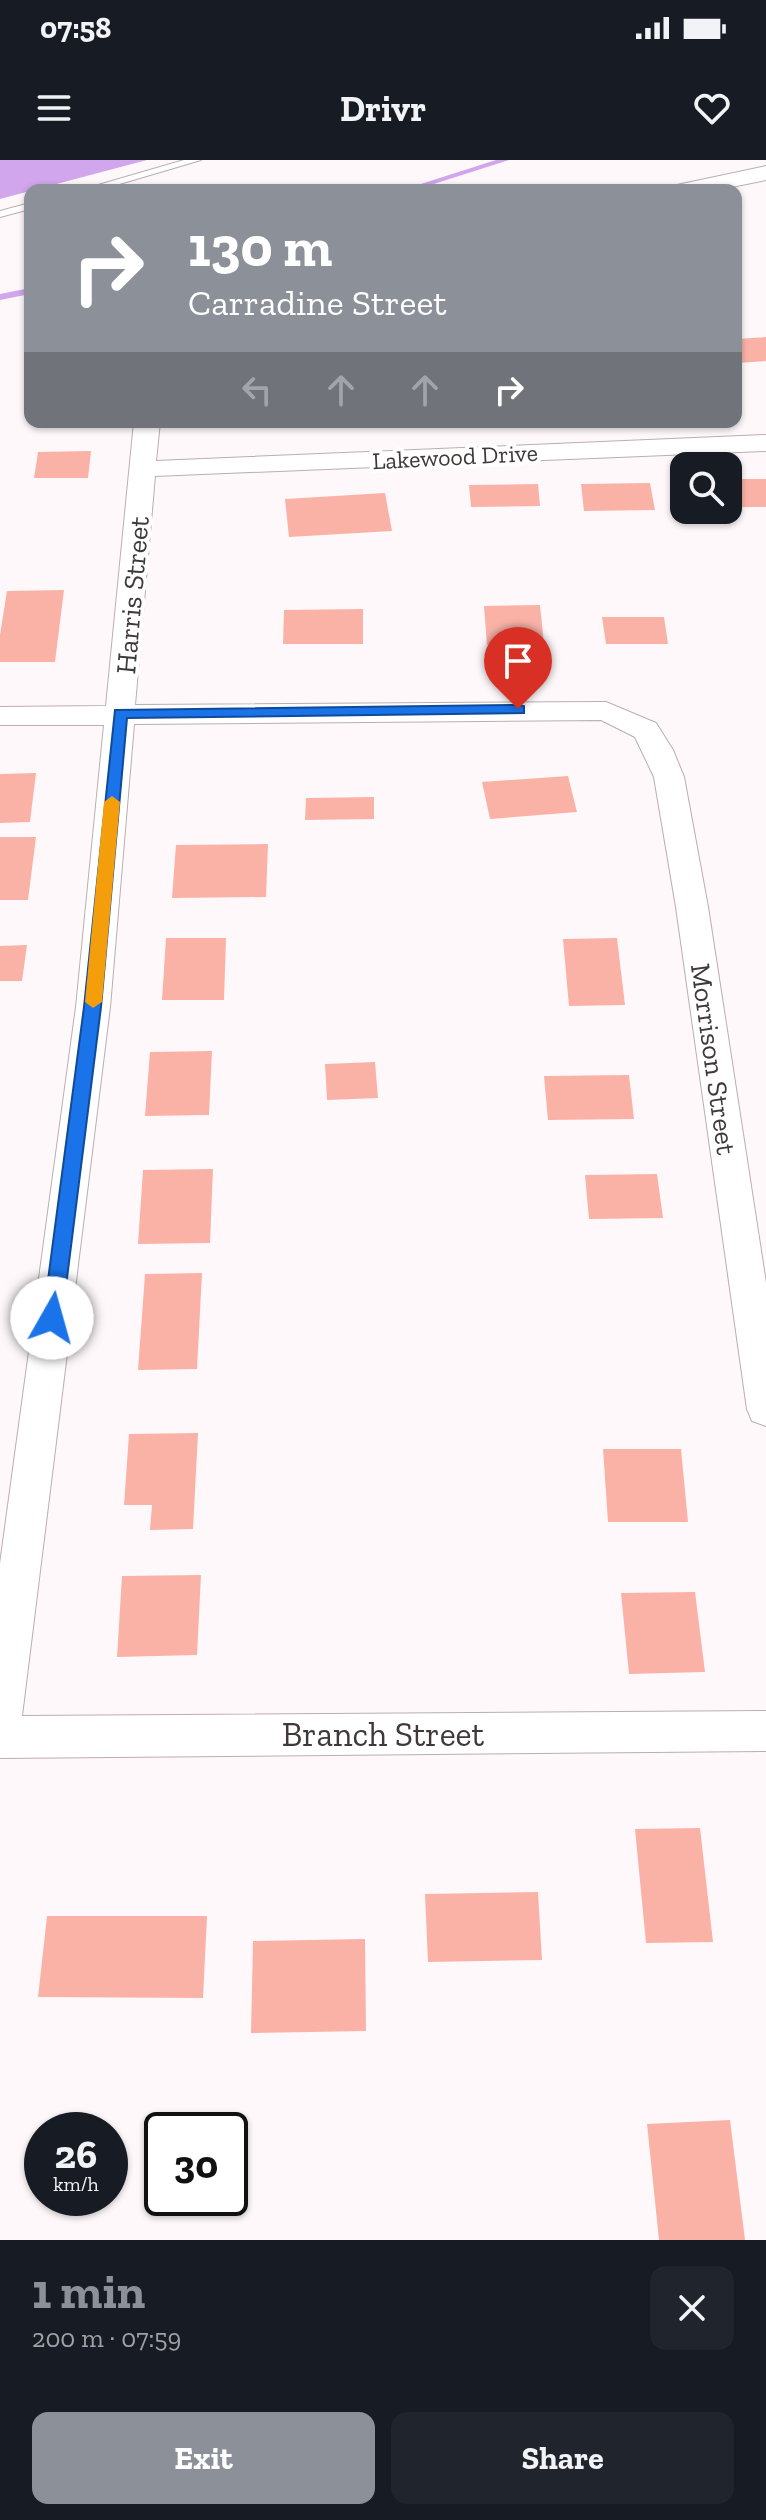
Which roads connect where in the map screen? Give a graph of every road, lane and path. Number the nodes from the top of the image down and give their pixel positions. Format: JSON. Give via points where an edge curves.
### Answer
{"nodes":[{"id":1,"x":196,"y":160,"type":"edge"},
{"id":2,"x":766,"y":173,"type":"edge"},
{"id":3,"x":109,"y":184,"type":"edge"},
{"id":4,"x":714,"y":184,"type":"edge"},
{"id":5,"x":24,"y":208,"type":"edge"},
{"id":6,"x":0,"y":214,"type":"edge"},
{"id":7,"x":147,"y":428,"type":"edge"},
{"id":8,"x":766,"y":443,"type":"edge"},
{"id":9,"x":144,"y":469,"type":"junction"},
{"id":10,"x":120,"y":714,"type":"junction"},
{"id":11,"x":0,"y":716,"type":"edge"},
{"id":12,"x":766,"y":1409,"type":"edge"},
{"id":13,"x":0,"y":1721,"type":"edge"},
{"id":14,"x":766,"y":1731,"type":"edge"},
{"id":15,"x":0,"y":1737,"type":"edge"}],
"edges":[{"from":1,"to":3,"type":"lane"},
{"from":2,"to":4,"type":"street"},
{"from":5,"to":6,"type":"lane"},
{"from":7,"to":9,"type":"street","name":"Harris Street"},
{"from":8,"to":9,"type":"street","name":"Lakewood Drive"},
{"from":9,"to":10,"type":"street","name":"Harris Street"},
{"from":10,"to":11,"type":"street"},
{"from":10,"to":12,"type":"street","name":"Morrison Street","via":[[606,711],[646,730],[669,777],[692,907]]},
{"from":10,"to":13,"type":"street","name":"Harris Street","via":[[93,1007]]},
{"from":14,"to":15,"type":"street","name":"Branch Street"}]}
